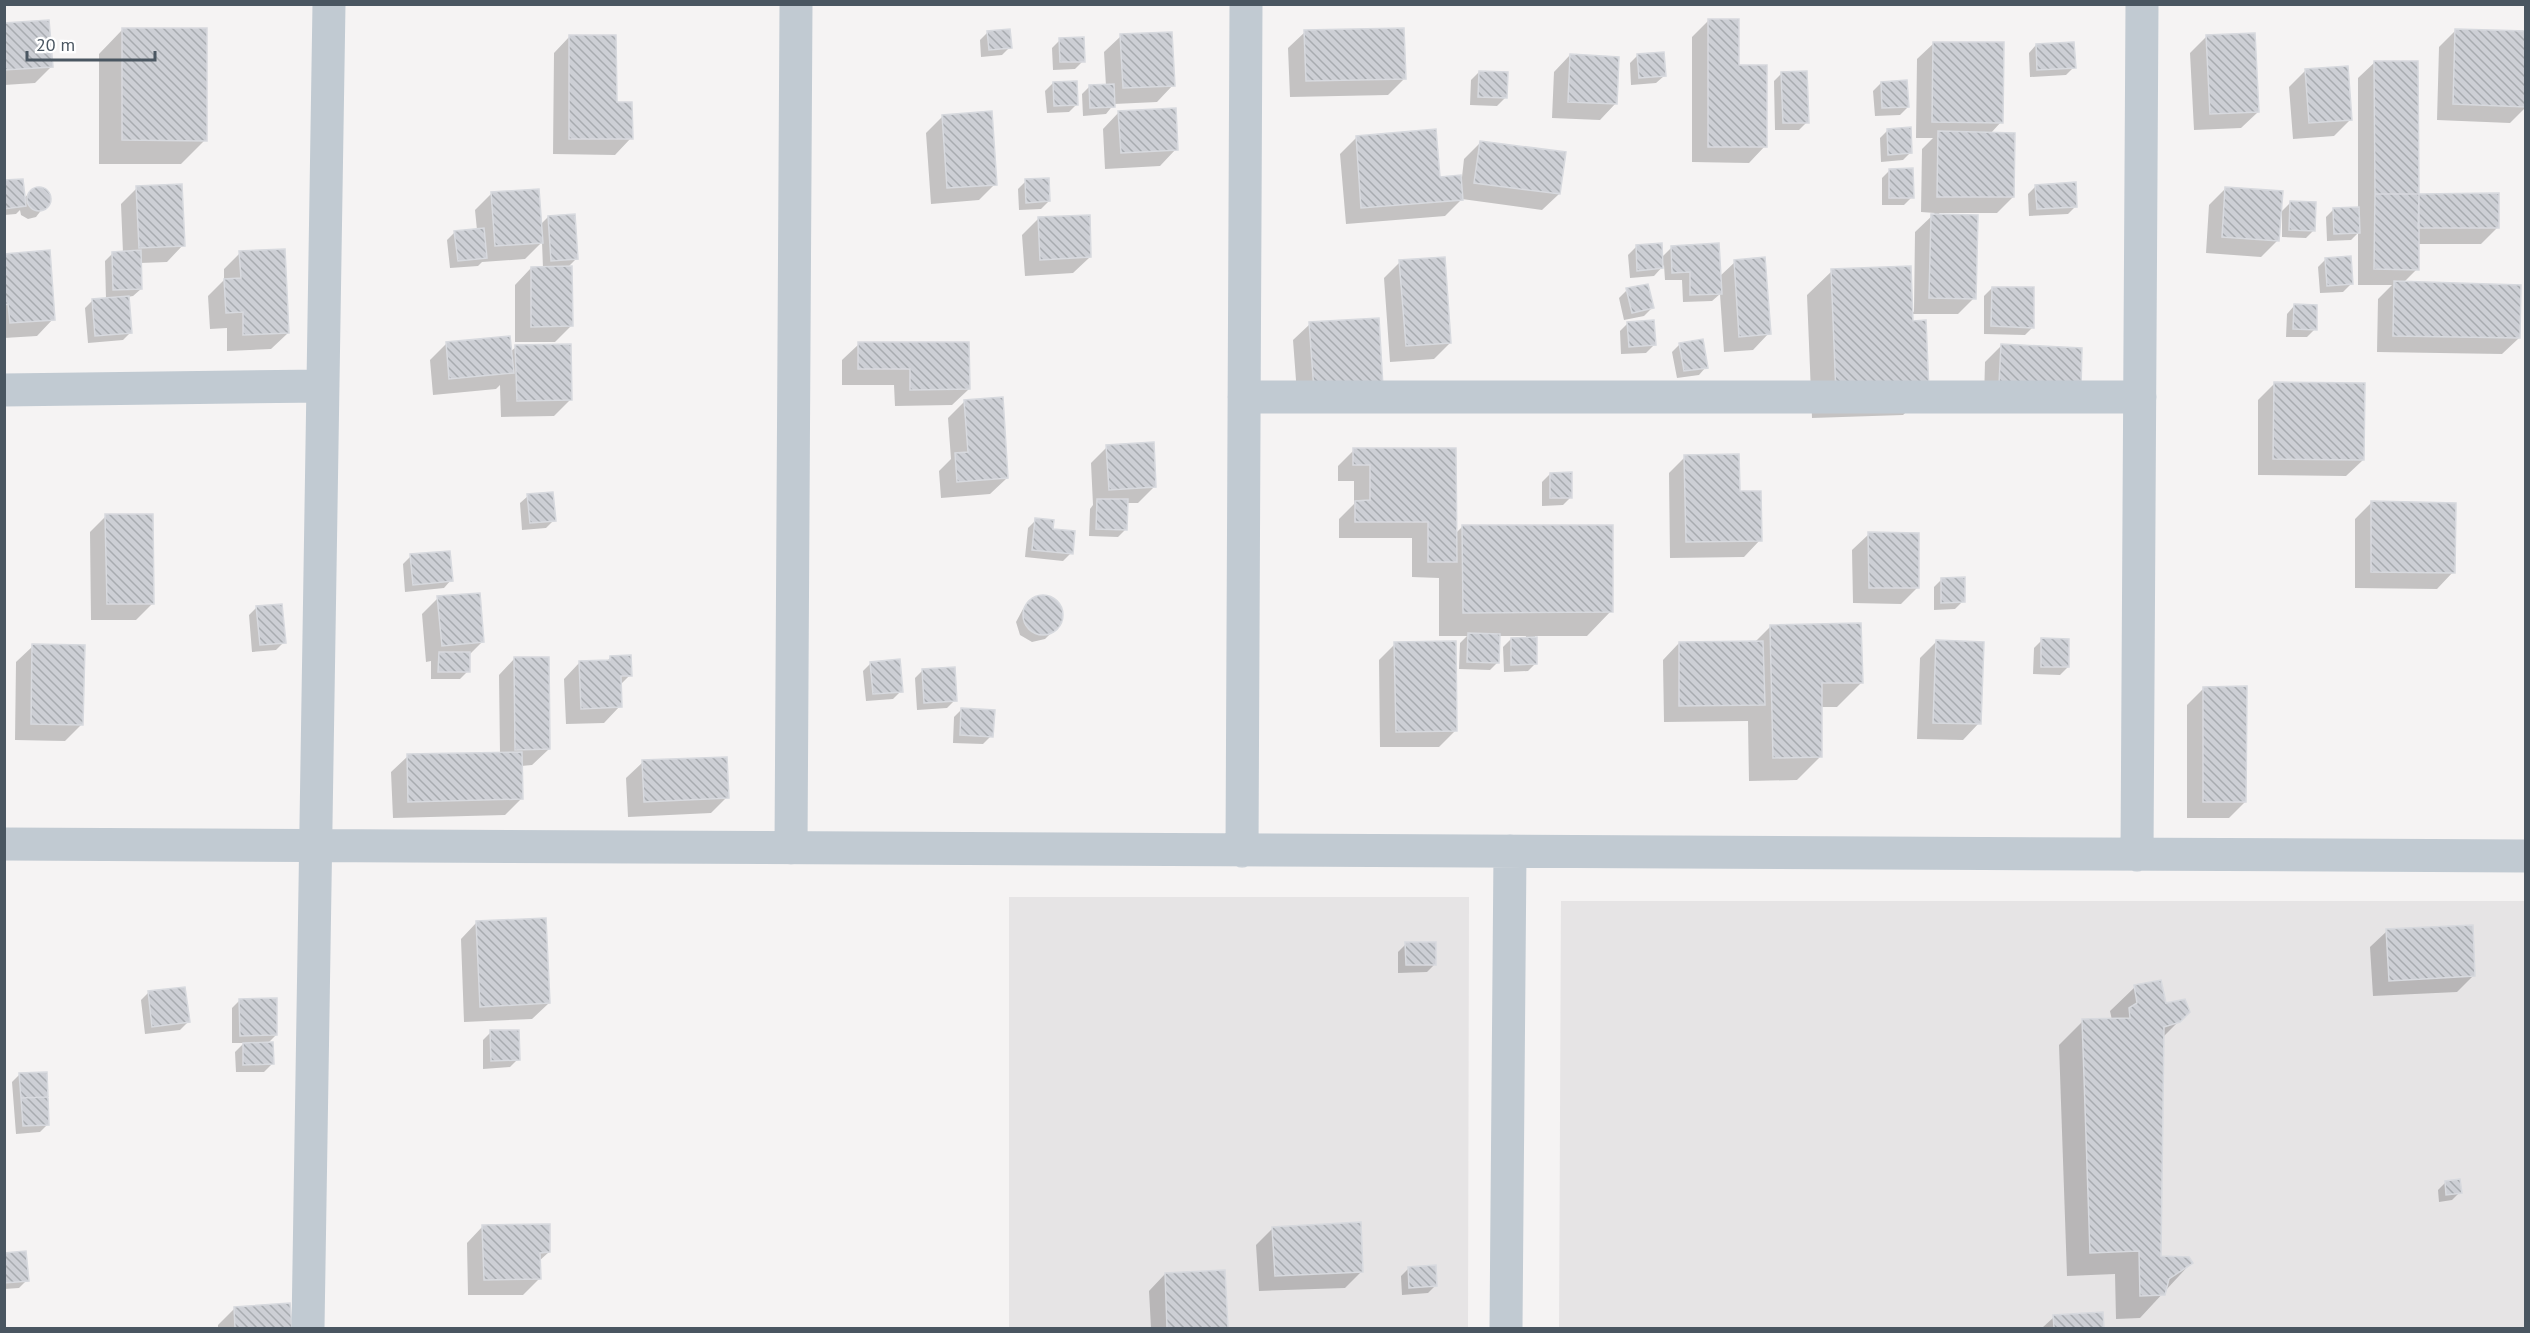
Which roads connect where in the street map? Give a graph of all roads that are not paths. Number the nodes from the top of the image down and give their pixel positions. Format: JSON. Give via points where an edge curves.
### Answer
{"nodes":[{"id":1,"x":329,"y":4,"type":"edge"},
{"id":2,"x":796,"y":4,"type":"edge"},
{"id":3,"x":1246,"y":4,"type":"edge"},
{"id":4,"x":2142,"y":4,"type":"edge"},
{"id":5,"x":323,"y":386,"type":"junction"},
{"id":6,"x":4,"y":390,"type":"edge"},
{"id":7,"x":1244,"y":397,"type":"junction"},
{"id":8,"x":2140,"y":397,"type":"junction"},
{"id":9,"x":4,"y":844,"type":"edge"},
{"id":10,"x":315,"y":845,"type":"junction"},
{"id":11,"x":791,"y":848,"type":"junction"},
{"id":12,"x":1242,"y":850,"type":"junction"},
{"id":13,"x":1510,"y":851,"type":"junction"},
{"id":14,"x":2137,"y":855,"type":"junction"},
{"id":15,"x":2526,"y":856,"type":"edge"},
{"id":16,"x":308,"y":1329,"type":"edge"},
{"id":17,"x":1506,"y":1329,"type":"edge"}],
"edges":[{"from":1,"to":5,"type":"street"},
{"from":2,"to":11,"type":"street"},
{"from":3,"to":7,"type":"street"},
{"from":4,"to":8,"type":"street"},
{"from":5,"to":6,"type":"street"},
{"from":5,"to":10,"type":"street"},
{"from":7,"to":8,"type":"street"},
{"from":7,"to":12,"type":"street"},
{"from":8,"to":14,"type":"street"},
{"from":9,"to":10,"type":"street"},
{"from":10,"to":11,"type":"street"},
{"from":10,"to":16,"type":"street"},
{"from":11,"to":12,"type":"street"},
{"from":12,"to":13,"type":"street"},
{"from":13,"to":14,"type":"street"},
{"from":13,"to":17,"type":"street"},
{"from":14,"to":15,"type":"street"}]}
